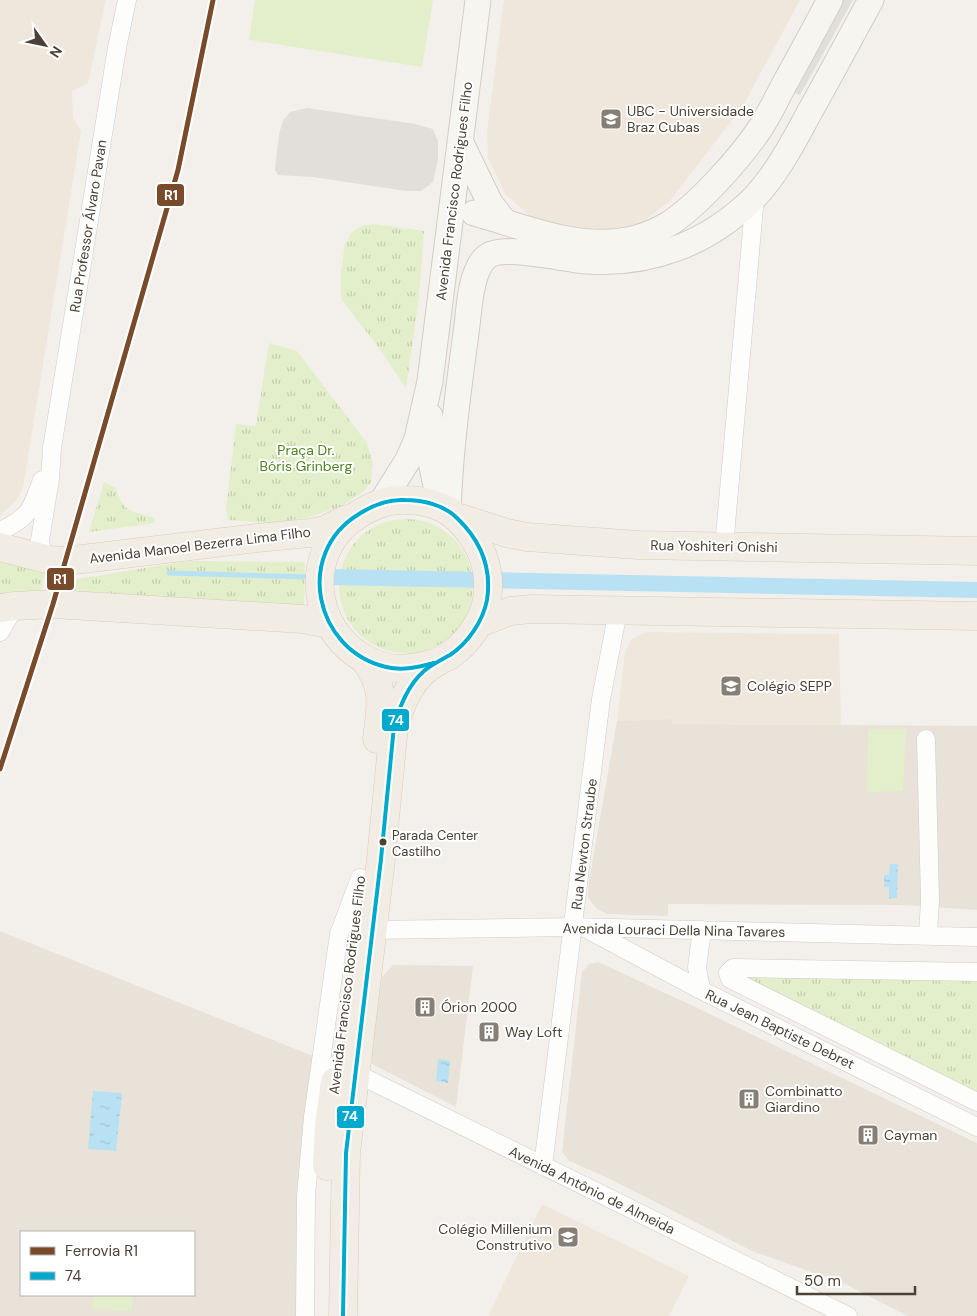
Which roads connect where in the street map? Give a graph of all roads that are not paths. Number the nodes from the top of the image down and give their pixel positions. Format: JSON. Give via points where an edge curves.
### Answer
{"nodes":[{"id":1,"x":478,"y":0,"type":"edge"},
{"id":2,"x":830,"y":0,"type":"edge"},
{"id":3,"x":870,"y":0,"type":"edge"},
{"id":4,"x":126,"y":1,"type":"edge"},
{"id":5,"x":759,"y":130,"type":"junction"},
{"id":6,"x":460,"y":141,"type":"junction"},
{"id":7,"x":789,"y":148,"type":"junction"},
{"id":8,"x":755,"y":196,"type":"junction"},
{"id":9,"x":462,"y":211,"type":"junction"},
{"id":10,"x":504,"y":221,"type":"junction"},
{"id":11,"x":488,"y":255,"type":"junction"},
{"id":12,"x":430,"y":381,"type":"junction"},
{"id":13,"x":52,"y":448,"type":"junction"},
{"id":14,"x":373,"y":506,"type":"junction"},
{"id":15,"x":448,"y":512,"type":"junction"},
{"id":16,"x":0,"y":531,"type":"edge"},
{"id":17,"x":0,"y":547,"type":"edge"},
{"id":18,"x":724,"y":547,"type":"junction"},
{"id":19,"x":977,"y":551,"type":"edge"},
{"id":20,"x":50,"y":560,"type":"junction"},
{"id":21,"x":8,"y":607,"type":"edge"},
{"id":22,"x":618,"y":611,"type":"junction"},
{"id":23,"x":977,"y":616,"type":"edge"},
{"id":24,"x":478,"y":623,"type":"junction"},
{"id":25,"x":328,"y":624,"type":"junction"},
{"id":26,"x":0,"y":632,"type":"edge"},
{"id":27,"x":365,"y":660,"type":"junction"},
{"id":28,"x":434,"y":663,"type":"junction"},
{"id":29,"x":926,"y":739,"type":"dead end"},
{"id":30,"x":360,"y":878,"type":"junction"},
{"id":31,"x":579,"y":927,"type":"junction"},
{"id":32,"x":372,"y":930,"type":"junction"},
{"id":33,"x":702,"y":930,"type":"junction"},
{"id":34,"x":928,"y":936,"type":"junction"},
{"id":35,"x":977,"y":937,"type":"edge"},
{"id":36,"x":977,"y":972,"type":"edge"},
{"id":37,"x":701,"y":990,"type":"junction"},
{"id":38,"x":346,"y":1068,"type":"junction"},
{"id":39,"x":977,"y":1102,"type":"edge"},
{"id":40,"x":977,"y":1127,"type":"edge"},
{"id":41,"x":543,"y":1166,"type":"junction"},
{"id":42,"x":305,"y":1316,"type":"edge"},
{"id":43,"x":325,"y":1316,"type":"edge"},
{"id":44,"x":343,"y":1316,"type":"edge"},
{"id":45,"x":848,"y":1316,"type":"edge"}],
"edges":[{"from":1,"to":6,"type":"street","name":"Avenida Francisco Rodrigues Filho"},
{"from":2,"to":5,"type":"street"},
{"from":3,"to":7,"type":"street"},
{"from":4,"to":13,"type":"street","name":"Rua Professor Álvaro Pavan"},
{"from":5,"to":7,"type":"street","via":[[777,136]]},
{"from":5,"to":10,"type":"street","via":[[684,213],[641,237],[612,242],[565,239],[545,236]]},
{"from":6,"to":9,"type":"street","name":"Avenida Francisco Rodrigues Filho"},
{"from":6,"to":10,"type":"street","via":[[490,203]]},
{"from":7,"to":8,"type":"street"},
{"from":8,"to":11,"type":"street","via":[[730,219],[693,243],[664,254],[588,262],[515,252]]},
{"from":8,"to":18,"type":"street"},
{"from":9,"to":10,"type":"street"},
{"from":9,"to":11,"type":"street","via":[[488,235]]},
{"from":9,"to":12,"type":"street","name":"Avenida Francisco Rodrigues Filho"},
{"from":11,"to":15,"type":"street","via":[[481,262],[474,281],[463,353]]},
{"from":12,"to":14,"type":"street","name":"Avenida Francisco Rodrigues Filho","via":[[417,439],[408,460]]},
{"from":12,"to":15,"type":"street","name":"Avenida Francisco Rodrigues Filho","via":[[431,462]]},
{"from":13,"to":16,"type":"street","name":"Rua Professor Álvaro Pavan","via":[[36,497],[26,516]]},
{"from":13,"to":20,"type":"street","name":"Rua Professor Álvaro Pavan","via":[[40,540],[41,550]]},
{"from":14,"to":15,"type":"main road","name":"Avenida Francisco Rodrigues Filho","via":[[394,500],[418,500]]},
{"from":14,"to":20,"type":"main road","name":"Avenida Manoel Bezerra Lima Filho","via":[[326,530],[310,533],[66,561]]},
{"from":14,"to":25,"type":"main road","name":"Avenida Francisco Rodrigues Filho","via":[[348,520],[330,542],[320,569],[320,597]]},
{"from":15,"to":18,"type":"main road","name":"Rua Yoshiteri Onishi","via":[[527,537]]},
{"from":15,"to":24,"type":"main road","name":"Avenida Francisco Rodrigues Filho","via":[[472,533],[483,554],[488,580],[487,601]]},
{"from":17,"to":20,"type":"main road","name":"Avenida Manoel Bezerra Lima Filho"},
{"from":18,"to":19,"type":"main road","name":"Rua Yoshiteri Onishi"},
{"from":21,"to":25,"type":"main road","via":[[53,604],[303,619]]},
{"from":21,"to":26,"type":"street"},
{"from":22,"to":23,"type":"main road"},
{"from":22,"to":24,"type":"main road","via":[[531,609],[511,611]]},
{"from":22,"to":31,"type":"street","name":"Rua Newton Straube","via":[[601,699]]},
{"from":24,"to":28,"type":"main road","name":"Avenida Francisco Rodrigues Filho","via":[[465,642]]},
{"from":25,"to":27,"type":"main road","name":"Avenida Francisco Rodrigues Filho","via":[[345,646]]},
{"from":27,"to":28,"type":"main road","name":"Avenida Francisco Rodrigues Filho","via":[[387,668],[411,669]]},
{"from":27,"to":30,"type":"main road","name":"Avenida Francisco Rodrigues Filho","via":[[379,684],[382,704]]},
{"from":28,"to":32,"type":"main road","name":"Avenida Francisco Rodrigues Filho","via":[[413,684],[400,706],[394,726]]},
{"from":29,"to":34,"type":"street"},
{"from":30,"to":38,"type":"main road","name":"Avenida Francisco Rodrigues Filho"},
{"from":30,"to":42,"type":"street","via":[[339,934],[313,1117],[306,1196]]},
{"from":31,"to":32,"type":"street","name":"Avenida Louraci Della Nina Tavares"},
{"from":31,"to":33,"type":"street","name":"Avenida Louraci Della Nina Tavares"},
{"from":31,"to":37,"type":"street","name":"Rua Jean Baptiste Debret"},
{"from":31,"to":41,"type":"street","name":"Rua Newton Straube"},
{"from":32,"to":38,"type":"main road","name":"Avenida Francisco Rodrigues Filho"},
{"from":33,"to":34,"type":"street","name":"Avenida Louraci Della Nina Tavares"},
{"from":33,"to":37,"type":"street","via":[[697,967]]},
{"from":34,"to":35,"type":"street","name":"Avenida Louraci Della Nina Tavares"},
{"from":36,"to":39,"type":"street","via":[[733,968],[728,973],[730,979]]},
{"from":37,"to":40,"type":"street","name":"Rua Jean Baptiste Debret"},
{"from":38,"to":41,"type":"street","name":"Avenida Antônio de Almeida"},
{"from":38,"to":43,"type":"main road","name":"Avenida Francisco Rodrigues Filho","via":[[329,1126]]},
{"from":38,"to":44,"type":"main road","name":"Avenida Francisco Rodrigues Filho"},
{"from":41,"to":45,"type":"street","name":"Avenida Antônio de Almeida"}]}
